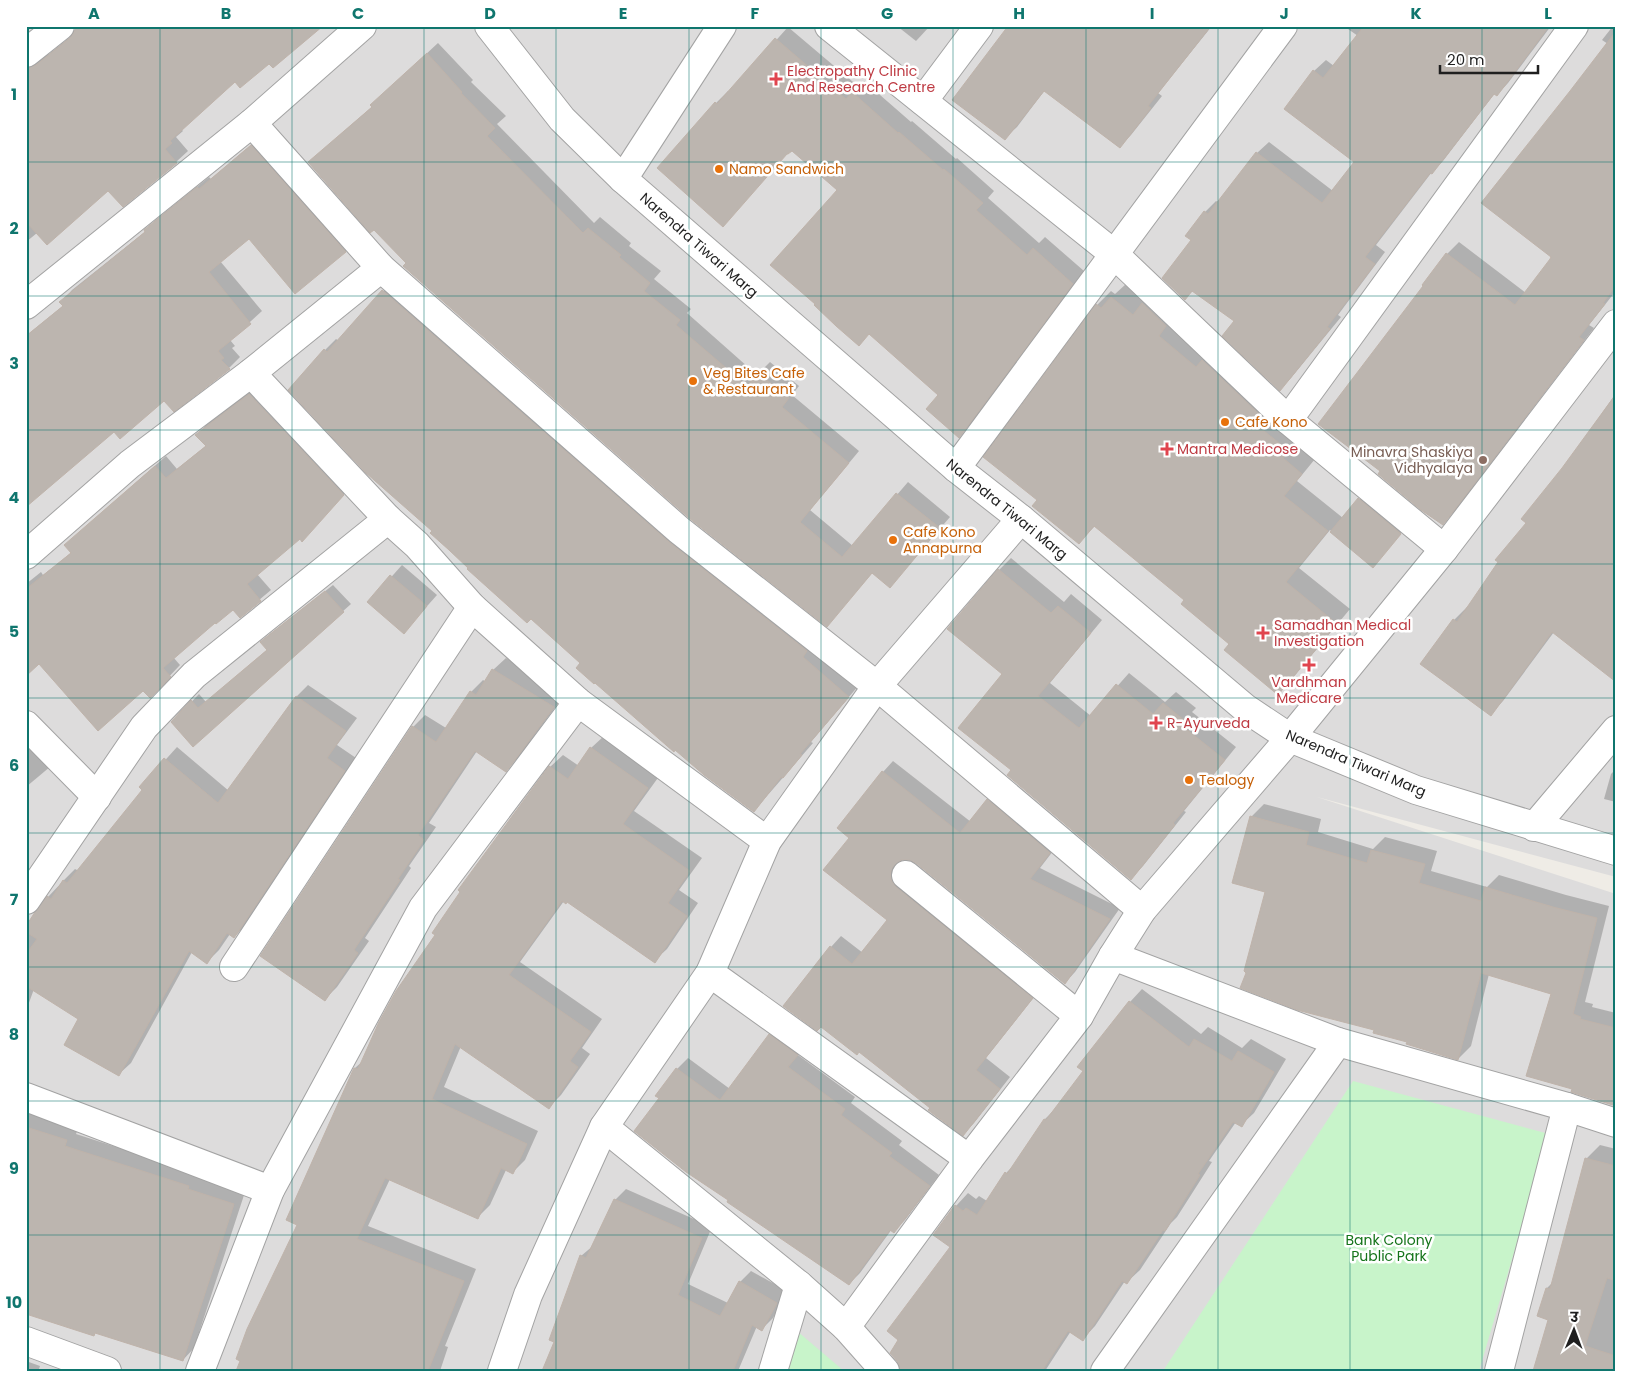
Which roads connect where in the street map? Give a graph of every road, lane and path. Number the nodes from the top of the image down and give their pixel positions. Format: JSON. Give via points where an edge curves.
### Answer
{"nodes":[{"id":1,"x":60,"y":26,"type":"edge"},
{"id":2,"x":362,"y":26,"type":"edge"},
{"id":3,"x":489,"y":26,"type":"edge"},
{"id":4,"x":722,"y":26,"type":"edge"},
{"id":5,"x":829,"y":26,"type":"edge"},
{"id":6,"x":979,"y":26,"type":"edge"},
{"id":7,"x":1283,"y":26,"type":"edge"},
{"id":8,"x":1574,"y":26,"type":"edge"},
{"id":9,"x":26,"y":53,"type":"edge"},
{"id":10,"x":922,"y":101,"type":"junction"},
{"id":11,"x":252,"y":123,"type":"junction"},
{"id":12,"x":623,"y":179,"type":"junction"},
{"id":13,"x":1114,"y":254,"type":"junction"},
{"id":14,"x":381,"y":268,"type":"junction"},
{"id":15,"x":26,"y":305,"type":"edge"},
{"id":16,"x":1616,"y":324,"type":"edge"},
{"id":17,"x":251,"y":373,"type":"junction"},
{"id":18,"x":1288,"y":420,"type":"junction"},
{"id":19,"x":956,"y":468,"type":"junction"},
{"id":20,"x":388,"y":519,"type":"junction"},
{"id":21,"x":1021,"y":519,"type":"junction"},
{"id":22,"x":1444,"y":549,"type":"junction"},
{"id":23,"x":26,"y":555,"type":"edge"},
{"id":24,"x":472,"y":607,"type":"junction"},
{"id":25,"x":877,"y":686,"type":"junction"},
{"id":26,"x":578,"y":702,"type":"junction"},
{"id":27,"x":26,"y":725,"type":"edge"},
{"id":28,"x":1616,"y":730,"type":"edge"},
{"id":29,"x":1290,"y":738,"type":"junction"},
{"id":30,"x":97,"y":797,"type":"junction"},
{"id":31,"x":1534,"y":827,"type":"junction"},
{"id":32,"x":767,"y":841,"type":"junction"},
{"id":33,"x":1616,"y":851,"type":"edge"},
{"id":34,"x":906,"y":875,"type":"dead end"},
{"id":35,"x":26,"y":900,"type":"edge"},
{"id":36,"x":1142,"y":910,"type":"junction"},
{"id":37,"x":1113,"y":956,"type":"junction"},
{"id":38,"x":234,"y":967,"type":"dead end"},
{"id":39,"x":710,"y":973,"type":"junction"},
{"id":40,"x":1079,"y":1016,"type":"junction"},
{"id":41,"x":1338,"y":1042,"type":"junction"},
{"id":42,"x":26,"y":1098,"type":"edge"},
{"id":43,"x":1567,"y":1107,"type":"junction"},
{"id":44,"x":1616,"y":1123,"type":"edge"},
{"id":45,"x":604,"y":1127,"type":"junction"},
{"id":46,"x":969,"y":1159,"type":"junction"},
{"id":47,"x":270,"y":1190,"type":"junction"},
{"id":48,"x":799,"y":1285,"type":"junction"},
{"id":49,"x":846,"y":1327,"type":"junction"},
{"id":50,"x":26,"y":1341,"type":"edge"},
{"id":51,"x":107,"y":1371,"type":"edge"},
{"id":52,"x":200,"y":1371,"type":"edge"},
{"id":53,"x":502,"y":1371,"type":"edge"},
{"id":54,"x":773,"y":1371,"type":"edge"},
{"id":55,"x":885,"y":1371,"type":"edge"},
{"id":56,"x":1105,"y":1371,"type":"edge"},
{"id":57,"x":1499,"y":1371,"type":"edge"}],
"edges":[{"from":1,"to":9,"type":"street"},
{"from":2,"to":11,"type":"street"},
{"from":3,"to":12,"type":"street","name":"Narendra Tiwari Marg","via":[[562,119]]},
{"from":4,"to":12,"type":"street"},
{"from":5,"to":10,"type":"street"},
{"from":6,"to":10,"type":"street"},
{"from":7,"to":13,"type":"street"},
{"from":8,"to":18,"type":"street"},
{"from":10,"to":13,"type":"street"},
{"from":11,"to":14,"type":"street"},
{"from":11,"to":15,"type":"street"},
{"from":12,"to":19,"type":"street","name":"Narendra Tiwari Marg"},
{"from":13,"to":18,"type":"street"},
{"from":13,"to":19,"type":"street"},
{"from":14,"to":17,"type":"street"},
{"from":14,"to":25,"type":"street","via":[[679,530]]},
{"from":16,"to":22,"type":"street"},
{"from":17,"to":20,"type":"street"},
{"from":17,"to":23,"type":"street","via":[[130,464]]},
{"from":18,"to":22,"type":"street"},
{"from":19,"to":21,"type":"street","name":"Narendra Tiwari Marg"},
{"from":20,"to":24,"type":"street"},
{"from":20,"to":30,"type":"street","via":[[194,675],[144,727]]},
{"from":21,"to":25,"type":"street"},
{"from":21,"to":29,"type":"street","name":"Narendra Tiwari Marg","via":[[1245,708]]},
{"from":22,"to":29,"type":"street"},
{"from":24,"to":26,"type":"street"},
{"from":24,"to":38,"type":"street"},
{"from":25,"to":32,"type":"street"},
{"from":25,"to":36,"type":"street"},
{"from":26,"to":32,"type":"street"},
{"from":26,"to":47,"type":"street","via":[[423,908]]},
{"from":27,"to":30,"type":"street"},
{"from":28,"to":31,"type":"street"},
{"from":29,"to":31,"type":"street","name":"Narendra Tiwari Marg","via":[[1416,790]]},
{"from":29,"to":36,"type":"street"},
{"from":30,"to":35,"type":"street"},
{"from":31,"to":33,"type":"street","name":"Narendra Tiwari Marg"},
{"from":32,"to":39,"type":"street"},
{"from":34,"to":40,"type":"street"},
{"from":36,"to":37,"type":"street"},
{"from":37,"to":40,"type":"street"},
{"from":37,"to":41,"type":"street"},
{"from":39,"to":45,"type":"street"},
{"from":39,"to":46,"type":"street"},
{"from":40,"to":46,"type":"street"},
{"from":41,"to":43,"type":"street"},
{"from":41,"to":56,"type":"street"},
{"from":42,"to":47,"type":"street"},
{"from":43,"to":44,"type":"street"},
{"from":43,"to":57,"type":"street"},
{"from":45,"to":48,"type":"street"},
{"from":45,"to":53,"type":"street","via":[[528,1295]]},
{"from":46,"to":49,"type":"street"},
{"from":47,"to":52,"type":"street"},
{"from":48,"to":49,"type":"street"},
{"from":48,"to":54,"type":"street"},
{"from":49,"to":55,"type":"street"},
{"from":50,"to":51,"type":"street"}]}
